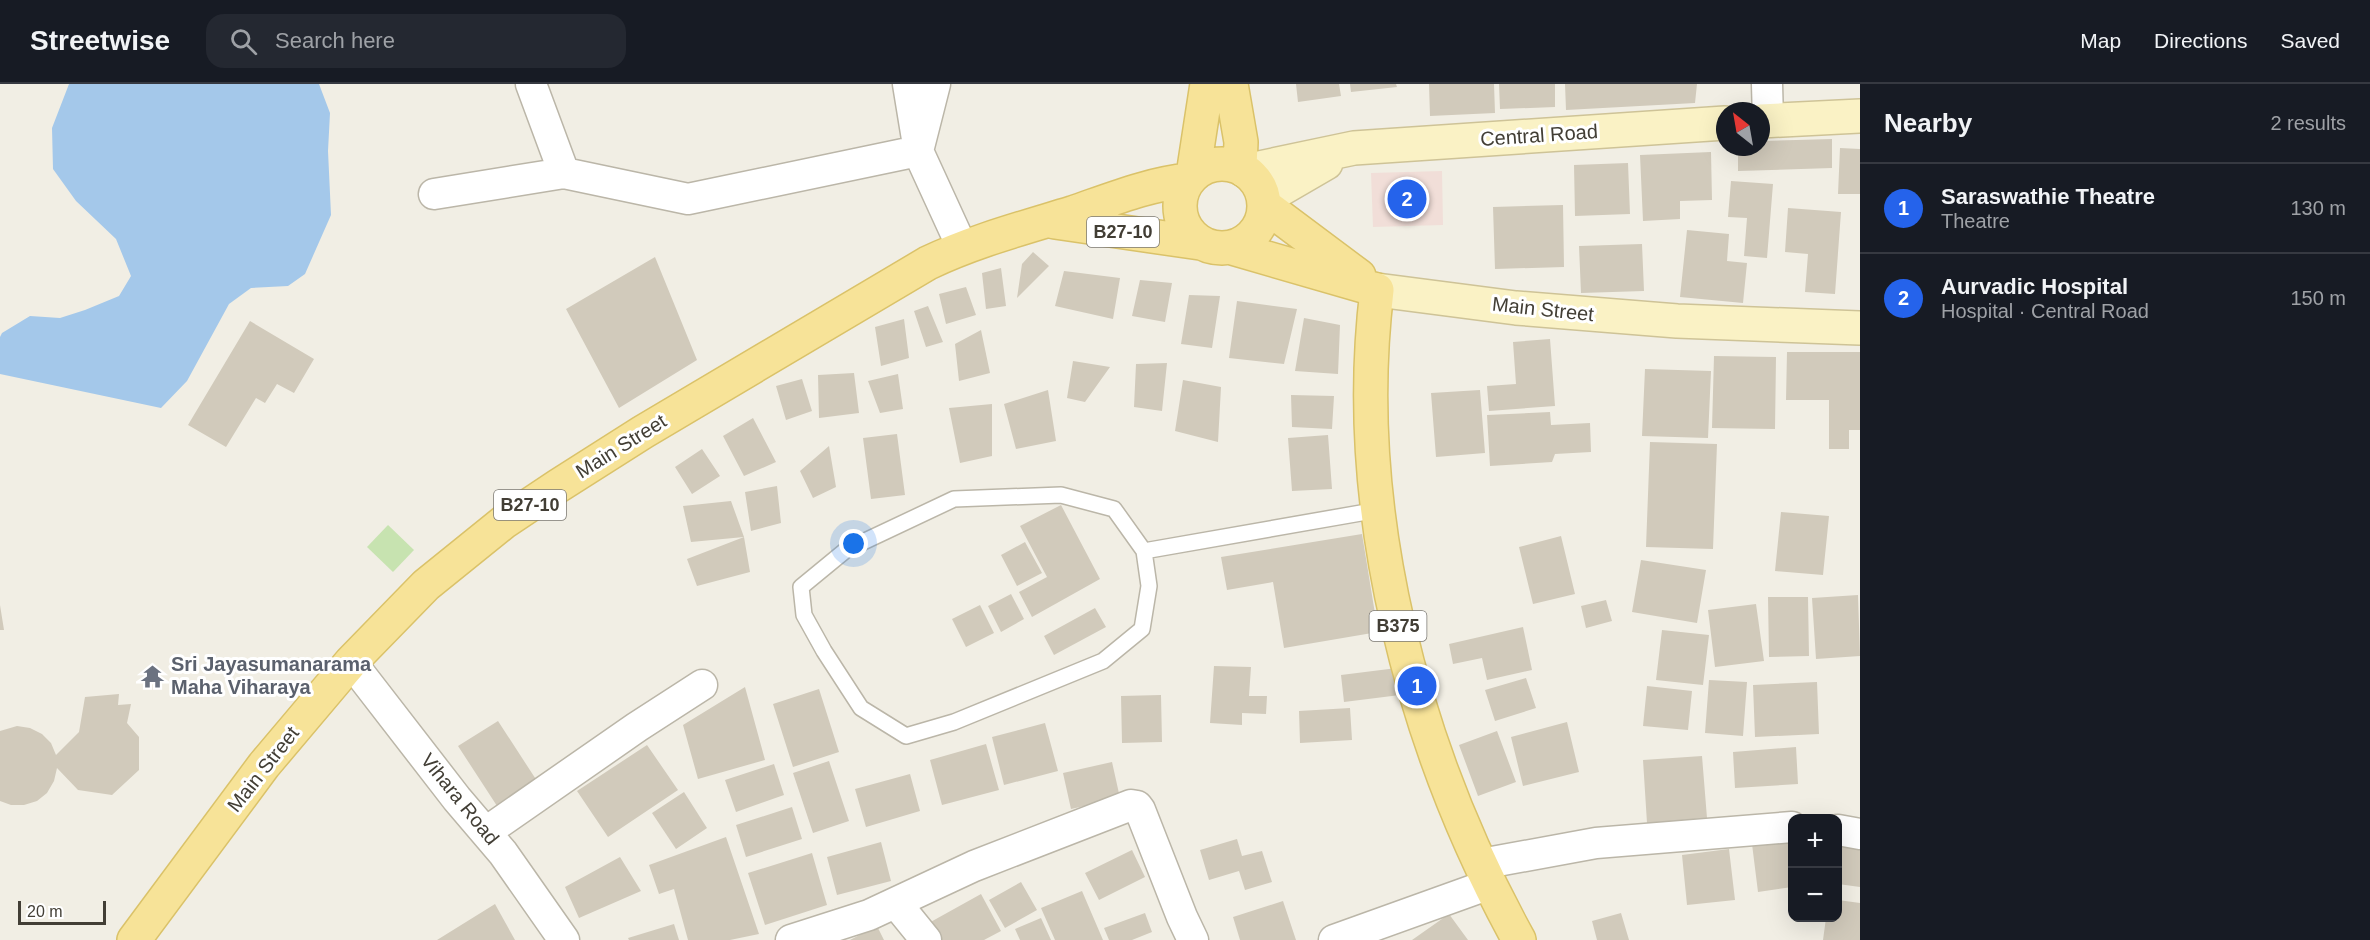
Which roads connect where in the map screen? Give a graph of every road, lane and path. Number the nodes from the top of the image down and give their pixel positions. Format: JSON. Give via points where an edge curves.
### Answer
{"nodes":[{"id":1,"x":531,"y":84,"type":"edge"},
{"id":2,"x":908,"y":84,"type":"edge"},
{"id":3,"x":935,"y":84,"type":"edge"},
{"id":4,"x":1207,"y":84,"type":"edge"},
{"id":5,"x":1231,"y":84,"type":"edge"},
{"id":6,"x":1767,"y":84,"type":"edge"},
{"id":7,"x":1766,"y":102,"type":"edge"},
{"id":8,"x":1860,"y":116,"type":"edge"},
{"id":9,"x":1770,"y":121,"type":"edge"},
{"id":10,"x":1716,"y":124,"type":"edge"},
{"id":11,"x":1354,"y":148,"type":"junction"},
{"id":12,"x":918,"y":151,"type":"junction"},
{"id":13,"x":1243,"y":170,"type":"junction"},
{"id":14,"x":564,"y":173,"type":"junction"},
{"id":15,"x":1191,"y":178,"type":"junction"},
{"id":16,"x":434,"y":194,"type":"dead end"},
{"id":17,"x":1264,"y":202,"type":"junction"},
{"id":18,"x":1047,"y":221,"type":"junction"},
{"id":19,"x":1200,"y":243,"type":"junction"},
{"id":20,"x":962,"y":247,"type":"junction"},
{"id":21,"x":1232,"y":248,"type":"junction"},
{"id":22,"x":1377,"y":290,"type":"junction"},
{"id":23,"x":1860,"y":328,"type":"edge"},
{"id":24,"x":1378,"y":510,"type":"junction"},
{"id":25,"x":1144,"y":551,"type":"junction"},
{"id":26,"x":351,"y":662,"type":"junction"},
{"id":27,"x":702,"y":686,"type":"dead end"},
{"id":28,"x":1788,"y":827,"type":"edge"},
{"id":29,"x":1842,"y":831,"type":"edge"},
{"id":30,"x":486,"y":832,"type":"junction"},
{"id":31,"x":1860,"y":834,"type":"edge"},
{"id":32,"x":1485,"y":874,"type":"junction"},
{"id":33,"x":896,"y":903,"type":"junction"},
{"id":34,"x":134,"y":940,"type":"edge"},
{"id":35,"x":564,"y":940,"type":"edge"},
{"id":36,"x":791,"y":940,"type":"edge"},
{"id":37,"x":926,"y":940,"type":"edge"},
{"id":38,"x":1193,"y":940,"type":"edge"},
{"id":39,"x":1334,"y":940,"type":"edge"},
{"id":40,"x":1519,"y":940,"type":"edge"}],
"edges":[{"from":1,"to":14,"type":"street"},
{"from":2,"to":12,"type":"street"},
{"from":3,"to":12,"type":"street"},
{"from":4,"to":15,"type":"main road"},
{"from":5,"to":13,"type":"main road"},
{"from":6,"to":7,"type":"street"},
{"from":8,"to":9,"type":"main road"},
{"from":10,"to":11,"type":"main road","name":"Central Road"},
{"from":11,"to":13,"type":"main road","name":"Central Road"},
{"from":11,"to":17,"type":"main road"},
{"from":12,"to":14,"type":"street","via":[[687,199]]},
{"from":12,"to":20,"type":"street"},
{"from":13,"to":15,"type":"main road","via":[[1216,165]]},
{"from":13,"to":17,"type":"main road","via":[[1257,183]]},
{"from":14,"to":16,"type":"street"},
{"from":15,"to":18,"type":"main road","name":"Main Street","number":"B27-10"},
{"from":15,"to":19,"type":"main road","via":[[1182,190],[1180,214],[1184,226]]},
{"from":17,"to":21,"type":"main road","via":[[1258,228]]},
{"from":17,"to":22,"type":"main road"},
{"from":18,"to":19,"type":"main road","name":"Main Street","number":"B27-10"},
{"from":18,"to":20,"type":"main road","name":"Main Street","number":"B27-10"},
{"from":19,"to":21,"type":"main road"},
{"from":20,"to":26,"type":"main road","name":"Main Street","number":"B27-10","via":[[919,268],[643,432],[504,522],[426,585]]},
{"from":21,"to":22,"type":"main road","name":"Main Street"},
{"from":22,"to":23,"type":"main road","name":"Main Street","via":[[1516,308],[1666,321]]},
{"from":22,"to":24,"type":"main road","number":"B375","via":[[1371,354]]},
{"from":24,"to":25,"type":"lane"},
{"from":24,"to":32,"type":"main road","number":"B375","via":[[1394,607],[1428,731],[1444,782]]},
{"from":25,"to":25,"type":"lane","via":[[1114,509],[1082,500],[1060,495],[954,499],[846,549],[801,586],[804,615],[861,708],[906,736],[954,722],[1103,661],[1142,629],[1149,586]]},
{"from":26,"to":30,"type":"street","name":"Vihara Road"},
{"from":26,"to":34,"type":"main road","name":"Main Street","number":"B27-10","via":[[264,765]]},
{"from":27,"to":30,"type":"street"},
{"from":28,"to":32,"type":"street","via":[[1596,843]]},
{"from":29,"to":31,"type":"street"},
{"from":30,"to":35,"type":"street","name":"Vihara Road"},
{"from":32,"to":39,"type":"street"},
{"from":32,"to":40,"type":"main road","number":"B375"},
{"from":33,"to":36,"type":"street"},
{"from":33,"to":37,"type":"street"},
{"from":33,"to":38,"type":"street","via":[[974,866],[1131,805],[1137,806]]}]}
